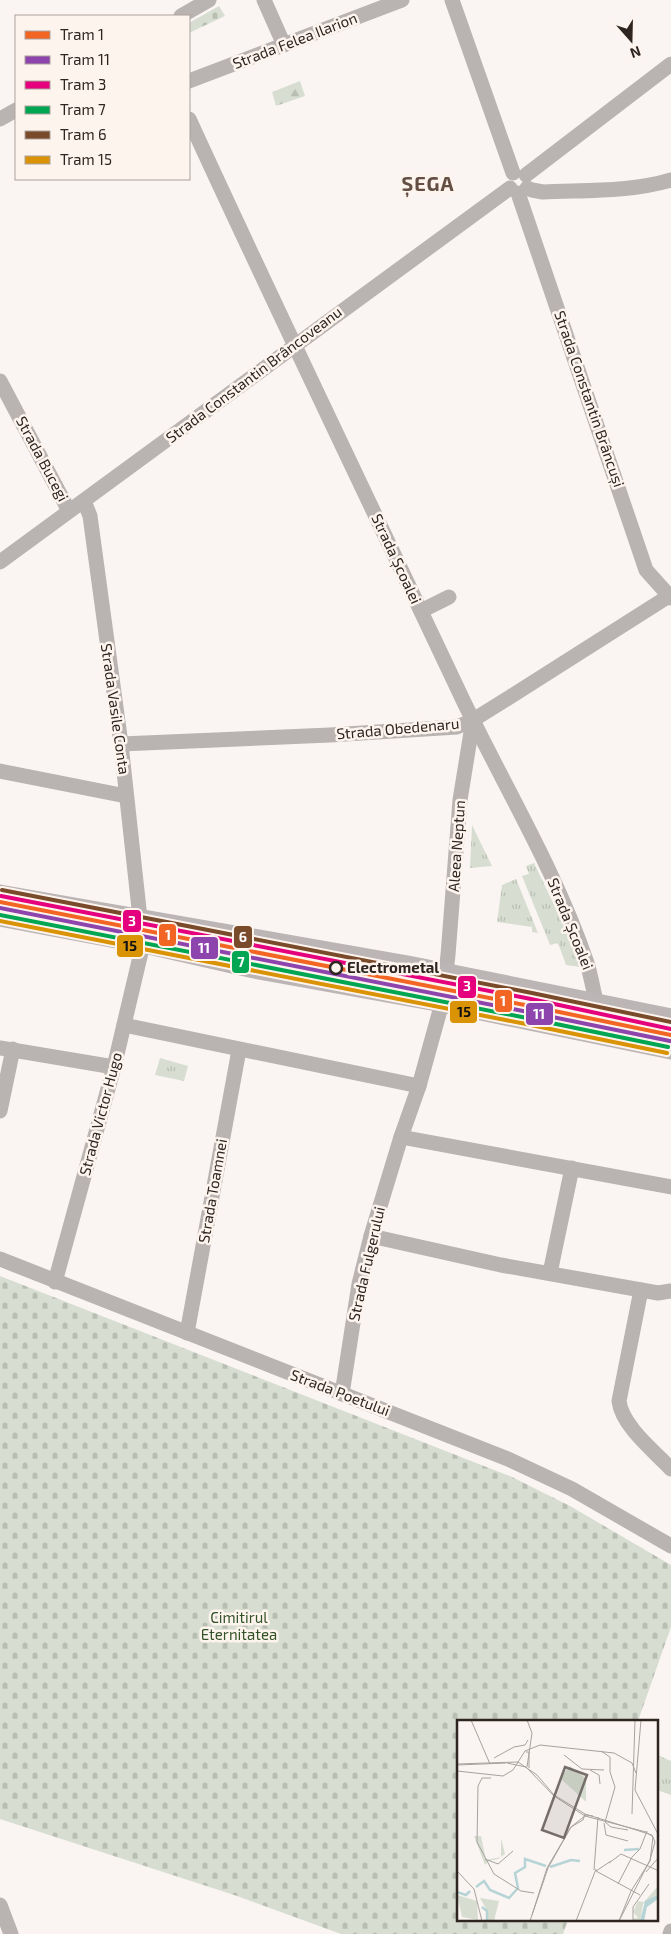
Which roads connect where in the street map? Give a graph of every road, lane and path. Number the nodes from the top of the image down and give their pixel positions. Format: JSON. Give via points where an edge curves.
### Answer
{"nodes":[{"id":1,"x":209,"y":0,"type":"edge"},
{"id":2,"x":264,"y":0,"type":"edge"},
{"id":3,"x":402,"y":0,"type":"edge"},
{"id":4,"x":452,"y":0,"type":"edge"},
{"id":5,"x":183,"y":15,"type":"edge"},
{"id":6,"x":284,"y":45,"type":"junction"},
{"id":7,"x":671,"y":64,"type":"edge"},
{"id":8,"x":190,"y":82,"type":"edge"},
{"id":9,"x":15,"y":111,"type":"edge"},
{"id":10,"x":0,"y":119,"type":"edge"},
{"id":11,"x":190,"y":121,"type":"edge"},
{"id":12,"x":671,"y":180,"type":"edge"},
{"id":13,"x":519,"y":183,"type":"junction"},
{"id":14,"x":294,"y":344,"type":"junction"},
{"id":15,"x":0,"y":381,"type":"edge"},
{"id":16,"x":84,"y":501,"type":"junction"},
{"id":17,"x":69,"y":511,"type":"junction"},
{"id":18,"x":0,"y":562,"type":"edge"},
{"id":19,"x":449,"y":597,"type":"dead end"},
{"id":20,"x":670,"y":597,"type":"edge"},
{"id":21,"x":421,"y":610,"type":"junction"},
{"id":22,"x":473,"y":720,"type":"junction"},
{"id":23,"x":121,"y":744,"type":"junction"},
{"id":24,"x":0,"y":771,"type":"edge"},
{"id":25,"x":126,"y":796,"type":"junction"},
{"id":26,"x":0,"y":894,"type":"edge"},
{"id":27,"x":0,"y":917,"type":"edge"},
{"id":28,"x":140,"y":918,"type":"junction"},
{"id":29,"x":143,"y":944,"type":"junction"},
{"id":30,"x":446,"y":973,"type":"junction"},
{"id":31,"x":596,"y":1001,"type":"junction"},
{"id":32,"x":442,"y":1003,"type":"junction"},
{"id":33,"x":671,"y":1018,"type":"edge"},
{"id":34,"x":124,"y":1025,"type":"junction"},
{"id":35,"x":7,"y":1048,"type":"edge"},
{"id":36,"x":239,"y":1050,"type":"junction"},
{"id":37,"x":671,"y":1050,"type":"edge"},
{"id":38,"x":114,"y":1067,"type":"junction"},
{"id":39,"x":419,"y":1086,"type":"junction"},
{"id":40,"x":0,"y":1112,"type":"edge"},
{"id":41,"x":401,"y":1137,"type":"junction"},
{"id":42,"x":572,"y":1168,"type":"junction"},
{"id":43,"x":671,"y":1187,"type":"edge"},
{"id":44,"x":371,"y":1236,"type":"junction"},
{"id":45,"x":0,"y":1259,"type":"edge"},
{"id":46,"x":550,"y":1273,"type":"junction"},
{"id":47,"x":55,"y":1282,"type":"junction"},
{"id":48,"x":641,"y":1290,"type":"junction"},
{"id":49,"x":671,"y":1291,"type":"edge"},
{"id":50,"x":187,"y":1334,"type":"junction"},
{"id":51,"x":342,"y":1394,"type":"junction"},
{"id":52,"x":671,"y":1469,"type":"edge"},
{"id":53,"x":671,"y":1546,"type":"edge"},
{"id":54,"x":0,"y":1905,"type":"edge"},
{"id":55,"x":11,"y":1934,"type":"edge"}],
"edges":[{"from":1,"to":5,"type":"street"},
{"from":2,"to":6,"type":"street"},
{"from":3,"to":6,"type":"street","name":"Strada Felea Ilarion"},
{"from":4,"to":13,"type":"street","name":"Strada Constantin Brâncuși"},
{"from":6,"to":8,"type":"street","name":"Strada Felea Ilarion"},
{"from":7,"to":13,"type":"street","name":"Strada Constantin Brâncoveanu"},
{"from":9,"to":10,"type":"street"},
{"from":11,"to":14,"type":"street","name":"Strada Școalei"},
{"from":12,"to":13,"type":"street","via":[[620,188],[543,192]]},
{"from":13,"to":14,"type":"street","name":"Strada Constantin Brâncoveanu"},
{"from":13,"to":20,"type":"street","name":"Strada Constantin Brâncuși","via":[[646,570]]},
{"from":14,"to":16,"type":"street","name":"Strada Constantin Brâncoveanu"},
{"from":14,"to":21,"type":"street","name":"Strada Școalei"},
{"from":15,"to":17,"type":"street","name":"Strada Bucegi"},
{"from":16,"to":17,"type":"street","name":"Strada Constantin Brâncoveanu"},
{"from":16,"to":23,"type":"street","name":"Strada Vasile Conta","via":[[90,516]]},
{"from":17,"to":18,"type":"street","name":"Strada Constantin Brâncoveanu"},
{"from":19,"to":21,"type":"street"},
{"from":20,"to":22,"type":"street","name":"Strada Obedenaru"},
{"from":21,"to":22,"type":"street","name":"Strada Școalei"},
{"from":22,"to":23,"type":"street","name":"Strada Obedenaru","via":[[457,727]]},
{"from":22,"to":30,"type":"street","name":"Aleea Neptun","via":[[460,800]]},
{"from":22,"to":31,"type":"street","name":"Strada Școalei","via":[[564,905],[587,964]]},
{"from":23,"to":25,"type":"street","name":"Strada Vasile Conta"},
{"from":24,"to":25,"type":"street"},
{"from":25,"to":28,"type":"street","name":"Strada Vasile Conta"},
{"from":26,"to":28,"type":"main road"},
{"from":27,"to":29,"type":"main road"},
{"from":28,"to":30,"type":"main road"},
{"from":29,"to":32,"type":"main road","via":[[254,969]]},
{"from":29,"to":34,"type":"street","name":"Strada Victor Hugo"},
{"from":30,"to":31,"type":"main road"},
{"from":30,"to":32,"type":"street","name":"Aleea Neptun"},
{"from":31,"to":33,"type":"main road"},
{"from":32,"to":37,"type":"main road"},
{"from":32,"to":39,"type":"street","name":"Strada Fulgerului"},
{"from":34,"to":36,"type":"street"},
{"from":34,"to":38,"type":"street","name":"Strada Victor Hugo"},
{"from":35,"to":38,"type":"street"},
{"from":35,"to":40,"type":"street"},
{"from":36,"to":39,"type":"street"},
{"from":36,"to":50,"type":"street","name":"Strada Toamnei"},
{"from":38,"to":47,"type":"street","name":"Strada Victor Hugo"},
{"from":39,"to":41,"type":"street","name":"Strada Fulgerului"},
{"from":41,"to":42,"type":"street"},
{"from":41,"to":44,"type":"street","name":"Strada Fulgerului"},
{"from":42,"to":43,"type":"street"},
{"from":42,"to":46,"type":"street"},
{"from":44,"to":46,"type":"street"},
{"from":44,"to":51,"type":"street","name":"Strada Fulgerului","via":[[359,1284]]},
{"from":45,"to":47,"type":"street","name":"Strada Poetului"},
{"from":46,"to":48,"type":"street"},
{"from":47,"to":50,"type":"street","name":"Strada Poetului"},
{"from":48,"to":49,"type":"street"},
{"from":48,"to":52,"type":"street","via":[[620,1410],[625,1420]]},
{"from":50,"to":51,"type":"street","name":"Strada Poetului"},
{"from":51,"to":53,"type":"street","name":"Strada Poetului","via":[[542,1473]]},
{"from":54,"to":55,"type":"street"}]}
